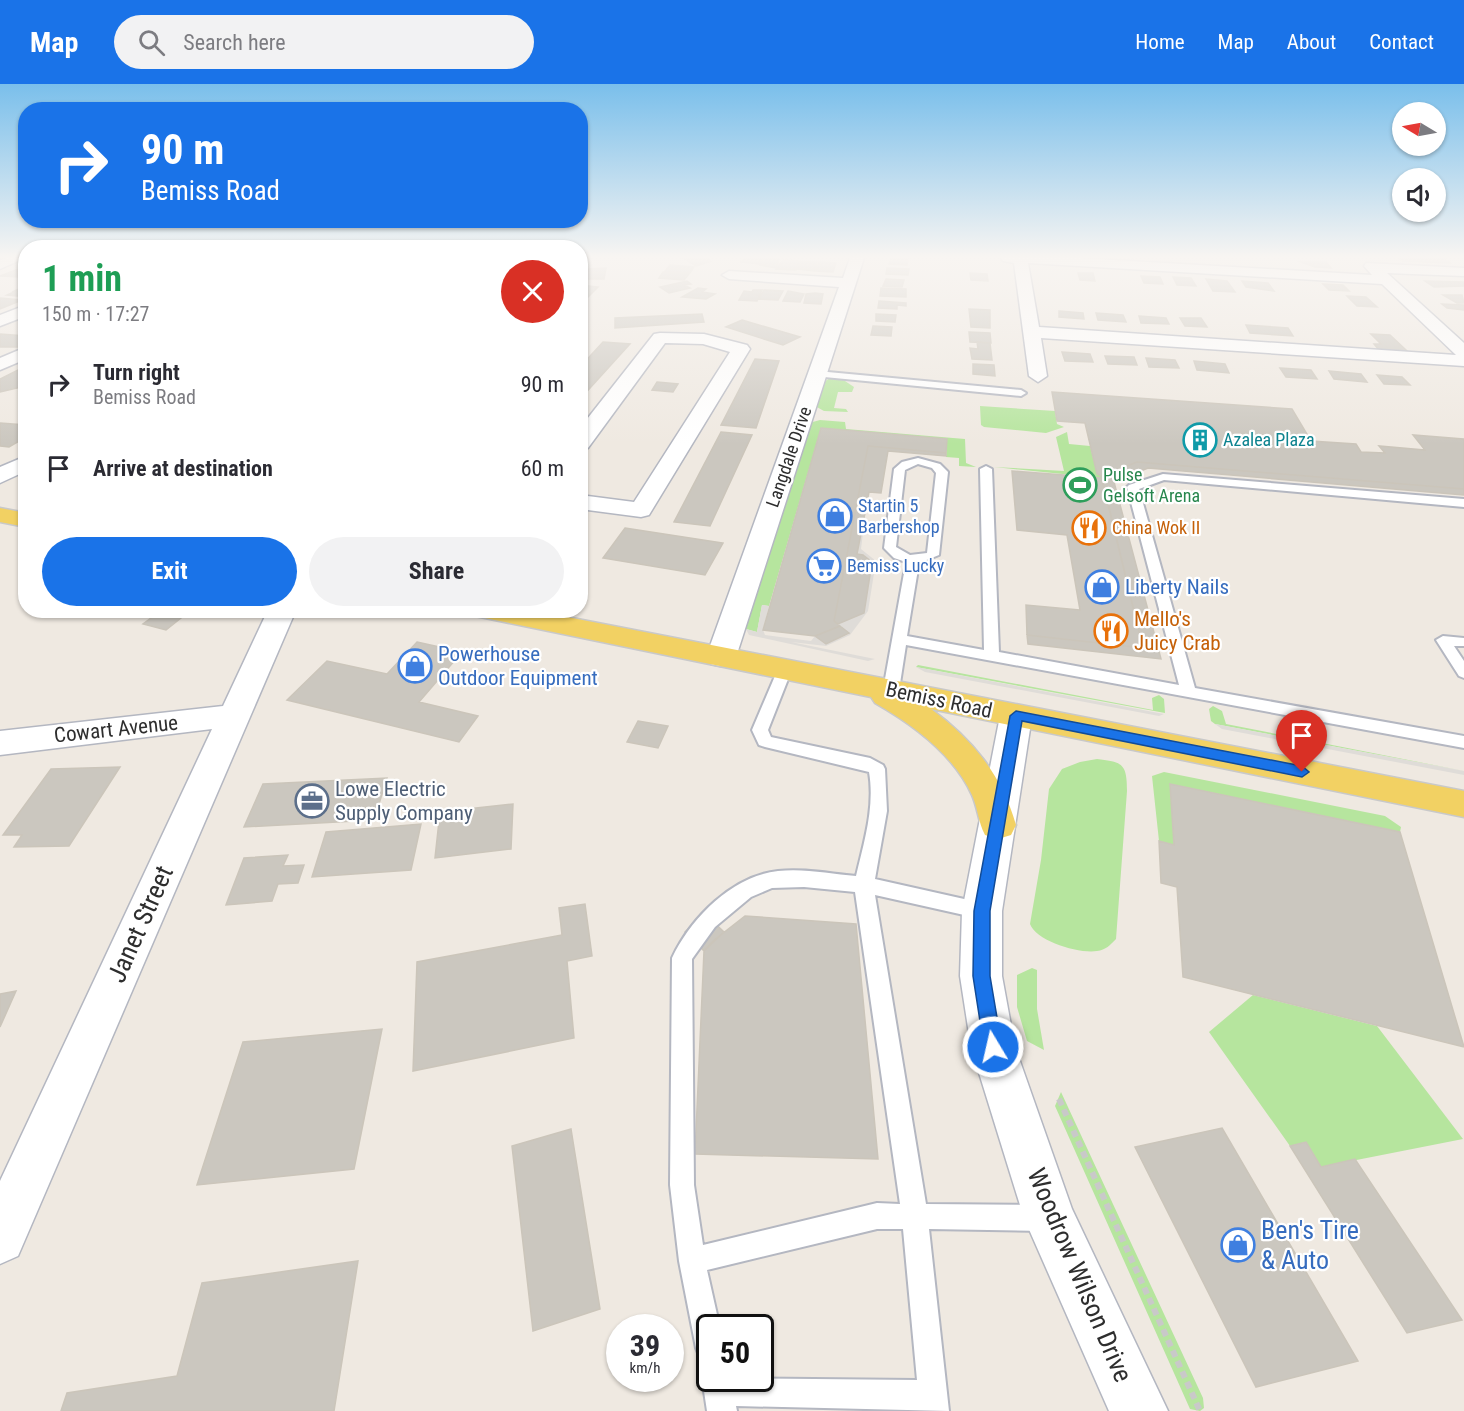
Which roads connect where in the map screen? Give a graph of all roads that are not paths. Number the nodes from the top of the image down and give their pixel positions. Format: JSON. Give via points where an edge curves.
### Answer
{"nodes":[{"id":1,"x":836,"y":320,"type":"edge"},
{"id":2,"x":1031,"y":320,"type":"edge"},
{"id":3,"x":1429,"y":320,"type":"edge"},
{"id":4,"x":0,"y":321,"type":"edge"},
{"id":5,"x":18,"y":322,"type":"edge"},
{"id":6,"x":1033,"y":332,"type":"junction"},
{"id":7,"x":1464,"y":352,"type":"edge"},
{"id":8,"x":18,"y":356,"type":"edge"},
{"id":9,"x":1464,"y":361,"type":"edge"},
{"id":10,"x":0,"y":365,"type":"edge"},
{"id":11,"x":817,"y":374,"type":"junction"},
{"id":12,"x":1038,"y":376,"type":"dead end"},
{"id":13,"x":1021,"y":393,"type":"dead end"},
{"id":14,"x":588,"y":432,"type":"edge"},
{"id":15,"x":18,"y":466,"type":"edge"},
{"id":16,"x":986,"y":469,"type":"dead end"},
{"id":17,"x":0,"y":476,"type":"edge"},
{"id":18,"x":588,"y":503,"type":"edge"},
{"id":19,"x":1464,"y":503,"type":"edge"},
{"id":20,"x":0,"y":515,"type":"edge"},
{"id":21,"x":18,"y":518,"type":"edge"},
{"id":22,"x":913,"y":559,"type":"junction"},
{"id":23,"x":278,"y":618,"type":"edge"},
{"id":24,"x":525,"y":618,"type":"edge"},
{"id":25,"x":900,"y":639,"type":"junction"},
{"id":26,"x":1464,"y":642,"type":"edge"},
{"id":27,"x":992,"y":656,"type":"junction"},
{"id":28,"x":721,"y":657,"type":"junction"},
{"id":29,"x":784,"y":669,"type":"junction"},
{"id":30,"x":1464,"y":673,"type":"edge"},
{"id":31,"x":877,"y":687,"type":"junction"},
{"id":32,"x":1189,"y":693,"type":"junction"},
{"id":33,"x":233,"y":716,"type":"junction"},
{"id":34,"x":1016,"y":716,"type":"junction"},
{"id":35,"x":1464,"y":742,"type":"edge"},
{"id":36,"x":0,"y":743,"type":"edge"},
{"id":37,"x":1464,"y":804,"type":"edge"},
{"id":38,"x":998,"y":825,"type":"junction"},
{"id":39,"x":864,"y":885,"type":"junction"},
{"id":40,"x":982,"y":911,"type":"junction"},
{"id":41,"x":915,"y":1216,"type":"junction"},
{"id":42,"x":1050,"y":1218,"type":"junction"},
{"id":43,"x":0,"y":1238,"type":"edge"},
{"id":44,"x":692,"y":1261,"type":"junction"},
{"id":45,"x":703,"y":1314,"type":"edge"},
{"id":46,"x":719,"y":1394,"type":"edge"},
{"id":47,"x":933,"y":1403,"type":"edge"},
{"id":48,"x":1139,"y":1411,"type":"edge"}],
"edges":[{"from":1,"to":11,"type":"street","name":"Langdale Drive"},
{"from":2,"to":6,"type":"street"},
{"from":3,"to":7,"type":"street"},
{"from":4,"to":5,"type":"street"},
{"from":6,"to":9,"type":"street"},
{"from":6,"to":12,"type":"street"},
{"from":8,"to":10,"type":"street"},
{"from":11,"to":13,"type":"lane"},
{"from":11,"to":28,"type":"street","name":"Langdale Drive"},
{"from":14,"to":18,"type":"street","via":[[660,338],[704,339],[741,349],[641,510]]},
{"from":15,"to":17,"type":"street"},
{"from":16,"to":27,"type":"lane"},
{"from":19,"to":32,"type":"lane","via":[[1163,477],[1133,487]]},
{"from":20,"to":21,"type":"main road"},
{"from":22,"to":22,"type":"lane","via":[[890,548],[900,469],[906,464],[924,462],[942,472],[933,555]]},
{"from":22,"to":25,"type":"lane"},
{"from":23,"to":33,"type":"street","name":"Janet Street"},
{"from":24,"to":28,"type":"main road","name":"Bemiss Road"},
{"from":25,"to":27,"type":"lane"},
{"from":25,"to":31,"type":"lane"},
{"from":26,"to":30,"type":"lane","via":[[1443,640]]},
{"from":27,"to":32,"type":"lane"},
{"from":28,"to":29,"type":"main road","name":"Bemiss Road"},
{"from":29,"to":31,"type":"main road","name":"Bemiss Road"},
{"from":29,"to":39,"type":"lane","via":[[760,730],[765,741],[870,764],[877,769],[878,809]]},
{"from":31,"to":34,"type":"main road","name":"Bemiss Road"},
{"from":31,"to":38,"type":"main road","via":[[957,750],[988,791]]},
{"from":32,"to":35,"type":"lane"},
{"from":33,"to":36,"type":"street","name":"Cowart Avenue"},
{"from":33,"to":43,"type":"street","name":"Janet Street"},
{"from":34,"to":37,"type":"main road","name":"Bemiss Road"},
{"from":34,"to":38,"type":"street","name":"Woodrow Wilson Drive"},
{"from":38,"to":40,"type":"street","name":"Woodrow Wilson Drive"},
{"from":39,"to":40,"type":"lane"},
{"from":39,"to":41,"type":"lane"},
{"from":39,"to":44,"type":"lane","via":[[772,880],[736,898],[710,918],[682,958],[682,1185]]},
{"from":40,"to":42,"type":"street","name":"Woodrow Wilson Drive","via":[[981,976],[993,1047]]},
{"from":41,"to":42,"type":"lane"},
{"from":41,"to":44,"type":"lane","via":[[877,1216]]},
{"from":41,"to":47,"type":"lane"},
{"from":42,"to":48,"type":"street","name":"Woodrow Wilson Drive"},
{"from":44,"to":45,"type":"lane"},
{"from":46,"to":47,"type":"lane"}]}
